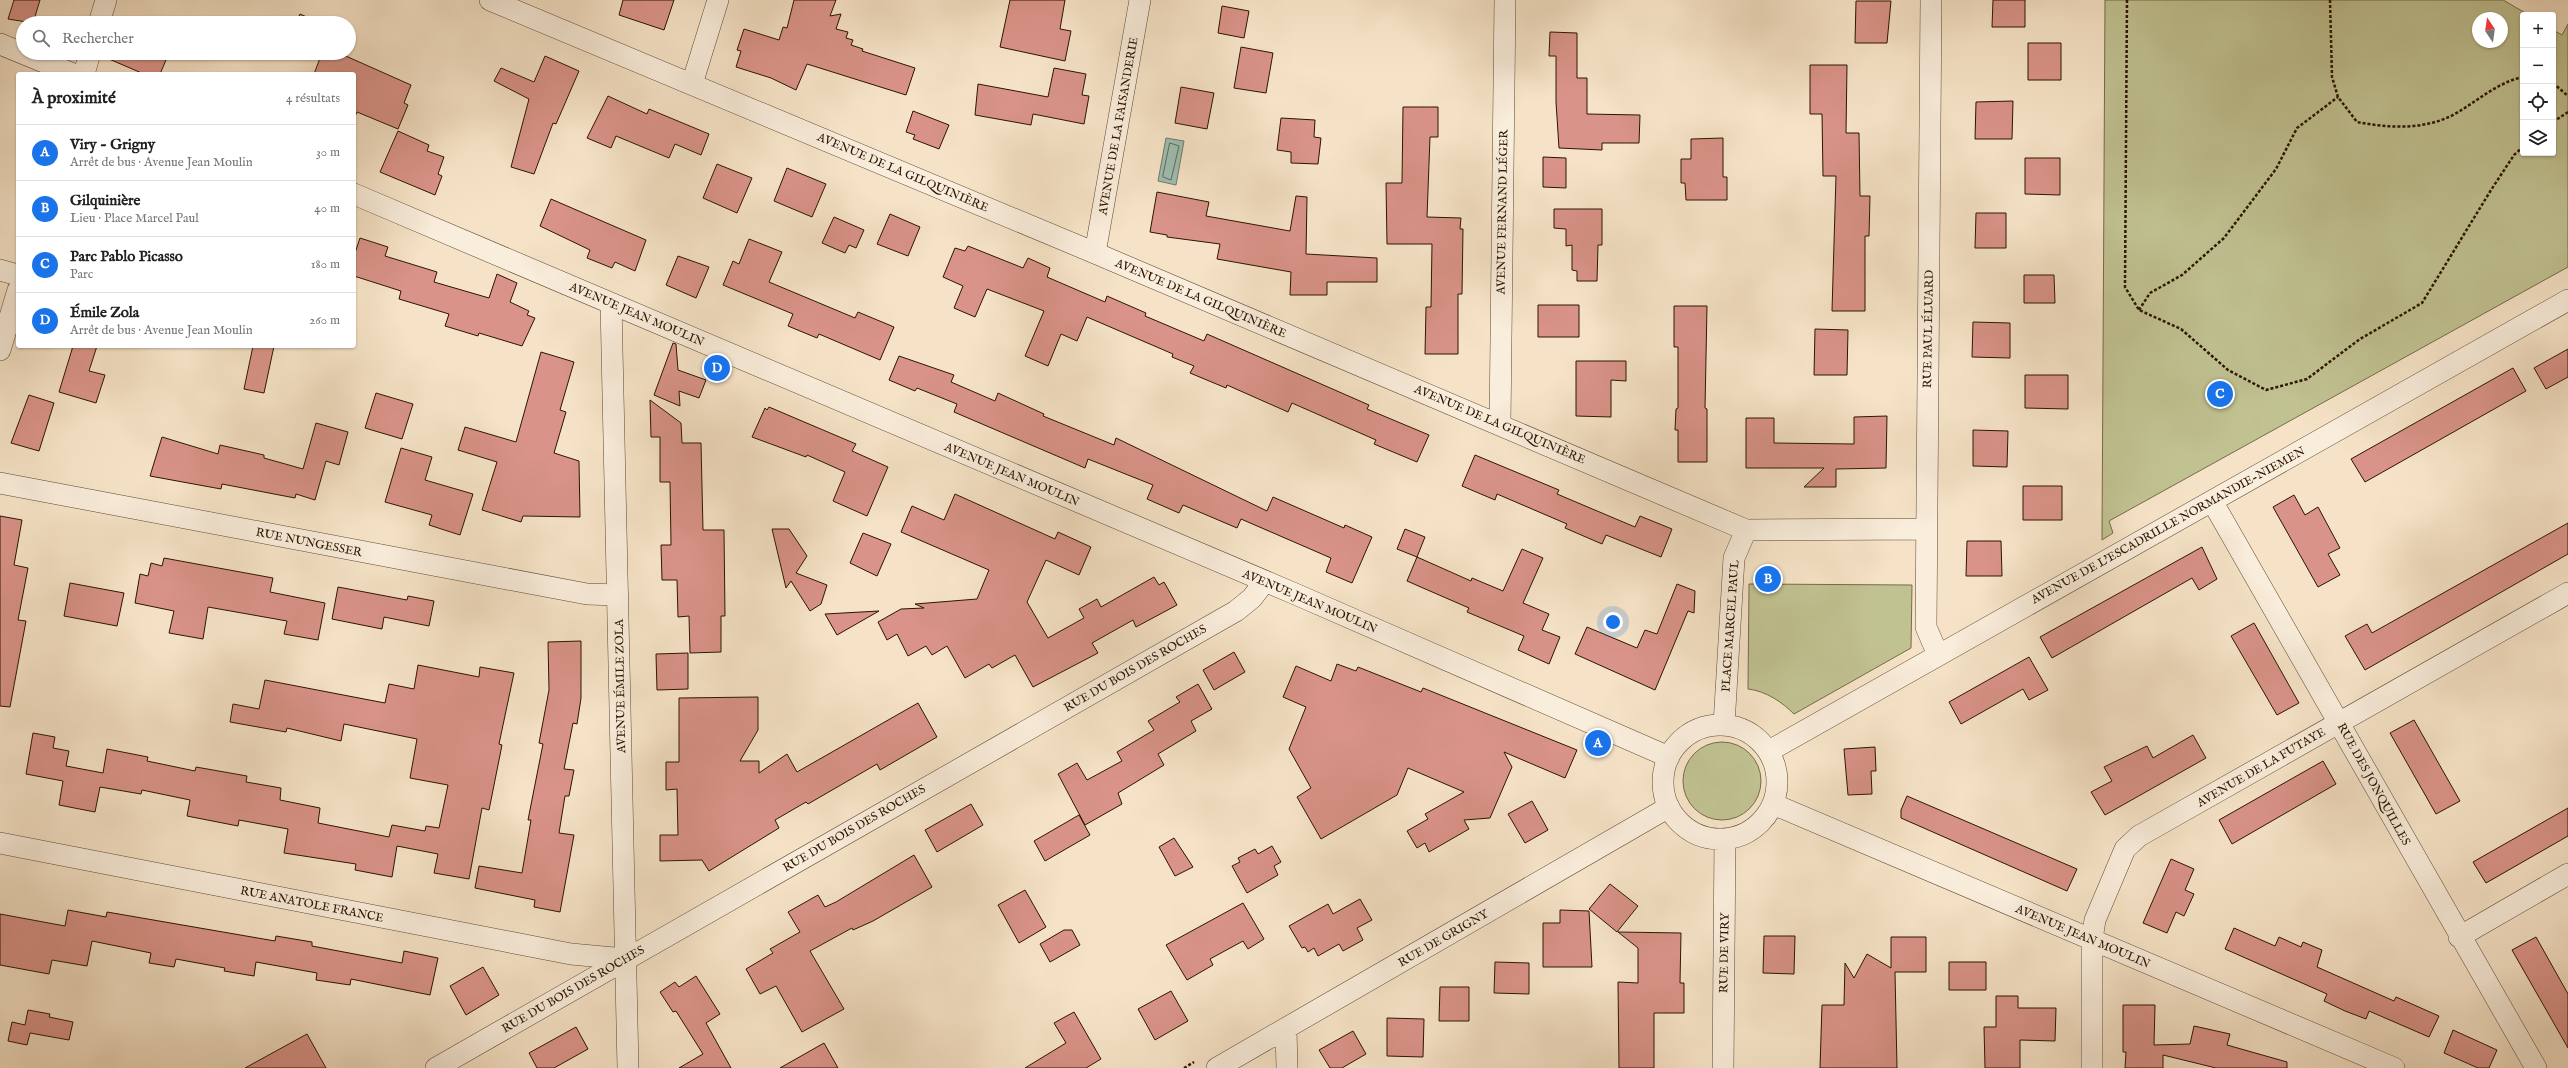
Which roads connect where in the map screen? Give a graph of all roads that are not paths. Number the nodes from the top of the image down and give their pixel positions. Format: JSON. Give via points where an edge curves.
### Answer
{"nodes":[{"id":1,"x":106,"y":0,"type":"edge"},
{"id":2,"x":490,"y":0,"type":"edge"},
{"id":3,"x":718,"y":0,"type":"edge"},
{"id":4,"x":1140,"y":0,"type":"edge"},
{"id":5,"x":1505,"y":0,"type":"edge"},
{"id":6,"x":1931,"y":0,"type":"edge"},
{"id":7,"x":101,"y":16,"type":"edge"},
{"id":8,"x":0,"y":44,"type":"edge"},
{"id":9,"x":16,"y":51,"type":"edge"},
{"id":10,"x":39,"y":60,"type":"edge"},
{"id":11,"x":88,"y":60,"type":"edge"},
{"id":12,"x":68,"y":72,"type":"edge"},
{"id":13,"x":85,"y":72,"type":"edge"},
{"id":14,"x":692,"y":84,"type":"junction"},
{"id":15,"x":356,"y":195,"type":"edge"},
{"id":16,"x":1095,"y":253,"type":"junction"},
{"id":17,"x":0,"y":270,"type":"edge"},
{"id":18,"x":16,"y":274,"type":"edge"},
{"id":19,"x":16,"y":297,"type":"edge"},
{"id":20,"x":2568,"y":300,"type":"edge"},
{"id":21,"x":611,"y":304,"type":"junction"},
{"id":22,"x":0,"y":350,"type":"edge"},
{"id":23,"x":1500,"y":424,"type":"junction"},
{"id":24,"x":0,"y":483,"type":"edge"},
{"id":25,"x":2212,"y":501,"type":"junction"},
{"id":26,"x":1925,"y":529,"type":"junction"},
{"id":27,"x":1746,"y":530,"type":"junction"},
{"id":28,"x":1265,"y":581,"type":"junction"},
{"id":29,"x":2568,"y":593,"type":"edge"},
{"id":30,"x":618,"y":595,"type":"junction"},
{"id":31,"x":1938,"y":655,"type":"junction"},
{"id":32,"x":2339,"y":722,"type":"junction"},
{"id":33,"x":1724,"y":725,"type":"junction"},
{"id":34,"x":1769,"y":752,"type":"junction"},
{"id":35,"x":1669,"y":757,"type":"junction"},
{"id":36,"x":1773,"y":804,"type":"junction"},
{"id":37,"x":1669,"y":807,"type":"junction"},
{"id":38,"x":1725,"y":839,"type":"junction"},
{"id":39,"x":0,"y":843,"type":"edge"},
{"id":40,"x":2568,"y":874,"type":"edge"},
{"id":41,"x":2459,"y":937,"type":"junction"},
{"id":42,"x":2092,"y":940,"type":"junction"},
{"id":43,"x":625,"y":959,"type":"junction"},
{"id":44,"x":1286,"y":1028,"type":"junction"},
{"id":45,"x":436,"y":1068,"type":"edge"},
{"id":46,"x":628,"y":1068,"type":"edge"},
{"id":47,"x":1216,"y":1068,"type":"edge"},
{"id":48,"x":1287,"y":1068,"type":"edge"},
{"id":49,"x":1723,"y":1068,"type":"edge"},
{"id":50,"x":2092,"y":1068,"type":"edge"},
{"id":51,"x":2394,"y":1068,"type":"edge"},
{"id":52,"x":2536,"y":1068,"type":"edge"}],
"edges":[{"from":1,"to":7,"type":"street"},
{"from":2,"to":14,"type":"street","name":"AVENUE DE LA GILQUINIÈRE"},
{"from":3,"to":14,"type":"street"},
{"from":4,"to":16,"type":"street","name":"AVENUE DE LA FAISANDERIE"},
{"from":5,"to":23,"type":"street","name":"AVENUE FERNAND LÉGER"},
{"from":6,"to":26,"type":"street","name":"RUE PAUL ÉLUARD"},
{"from":8,"to":9,"type":"street"},
{"from":10,"to":12,"type":"street"},
{"from":11,"to":13,"type":"street"},
{"from":14,"to":16,"type":"street","name":"AVENUE DE LA GILQUINIÈRE"},
{"from":15,"to":21,"type":"street","name":"AVENUE JEAN MOULIN"},
{"from":16,"to":23,"type":"street","name":"AVENUE DE LA GILQUINIÈRE"},
{"from":17,"to":18,"type":"street"},
{"from":19,"to":22,"type":"street"},
{"from":20,"to":25,"type":"street","name":"AVENUE DE L'ESCADRILLE NORMANDIE-NIEMEN"},
{"from":21,"to":28,"type":"street","name":"AVENUE JEAN MOULIN"},
{"from":21,"to":30,"type":"street","name":"AVENUE ÉMILE ZOLA"},
{"from":23,"to":27,"type":"street","name":"AVENUE DE LA GILQUINIÈRE"},
{"from":24,"to":30,"type":"street","name":"RUE NUNGESSER","via":[[587,594]]},
{"from":25,"to":31,"type":"street","name":"AVENUE DE L'ESCADRILLE NORMANDIE-NIEMEN"},
{"from":25,"to":32,"type":"street","name":"RUE DES JONQUILLES"},
{"from":26,"to":27,"type":"street","name":"AVENUE DE LA GILQUINIÈRE"},
{"from":26,"to":31,"type":"street","name":"RUE PAUL ÉLUARD","via":[[1926,627]]},
{"from":27,"to":33,"type":"street","name":"PLACE MARCEL PAUL","via":[[1734,558]]},
{"from":28,"to":35,"type":"street","name":"AVENUE JEAN MOULIN"},
{"from":28,"to":43,"type":"street","name":"RUE DU BOIS DES ROCHES","via":[[1252,598],[1236,611]]},
{"from":29,"to":32,"type":"street","name":"AVENUE DE LA FUTAYE"},
{"from":30,"to":43,"type":"street","name":"AVENUE ÉMILE ZOLA"},
{"from":31,"to":34,"type":"street","name":"AVENUE DE L'ESCADRILLE NORMANDIE-NIEMEN"},
{"from":32,"to":41,"type":"street","name":"RUE DES JONQUILLES"},
{"from":32,"to":42,"type":"street","name":"AVENUE DE LA FUTAYE","via":[[2139,836],[2125,848],[2095,920]]},
{"from":33,"to":34,"type":"street","via":[[1742,728],[1757,738]]},
{"from":33,"to":35,"type":"street","via":[[1707,726],[1691,732],[1678,743]]},
{"from":34,"to":36,"type":"street","via":[[1776,768],[1777,780]]},
{"from":35,"to":37,"type":"street","via":[[1664,779],[1664,791]]},
{"from":36,"to":38,"type":"street","via":[[1754,828]]},
{"from":36,"to":42,"type":"street","name":"AVENUE JEAN MOULIN"},
{"from":37,"to":38,"type":"street","via":[[1679,821],[1692,831],[1708,838]]},
{"from":37,"to":44,"type":"street","name":"RUE DE GRIGNY"},
{"from":38,"to":49,"type":"street","name":"RUE DE VIRY"},
{"from":39,"to":43,"type":"street","name":"RUE ANATOLE FRANCE","via":[[571,954]]},
{"from":40,"to":41,"type":"street"},
{"from":41,"to":52,"type":"street","name":"RUE DES JONQUILLES"},
{"from":42,"to":50,"type":"street","name":"AVENUE DE LA FUTAYE"},
{"from":42,"to":51,"type":"street","name":"AVENUE JEAN MOULIN"},
{"from":43,"to":45,"type":"street","name":"RUE DU BOIS DES ROCHES"},
{"from":43,"to":46,"type":"street","name":"AVENUE ÉMILE ZOLA"},
{"from":44,"to":47,"type":"street","name":"RUE DE GRIGNY"},
{"from":44,"to":48,"type":"street"}]}
